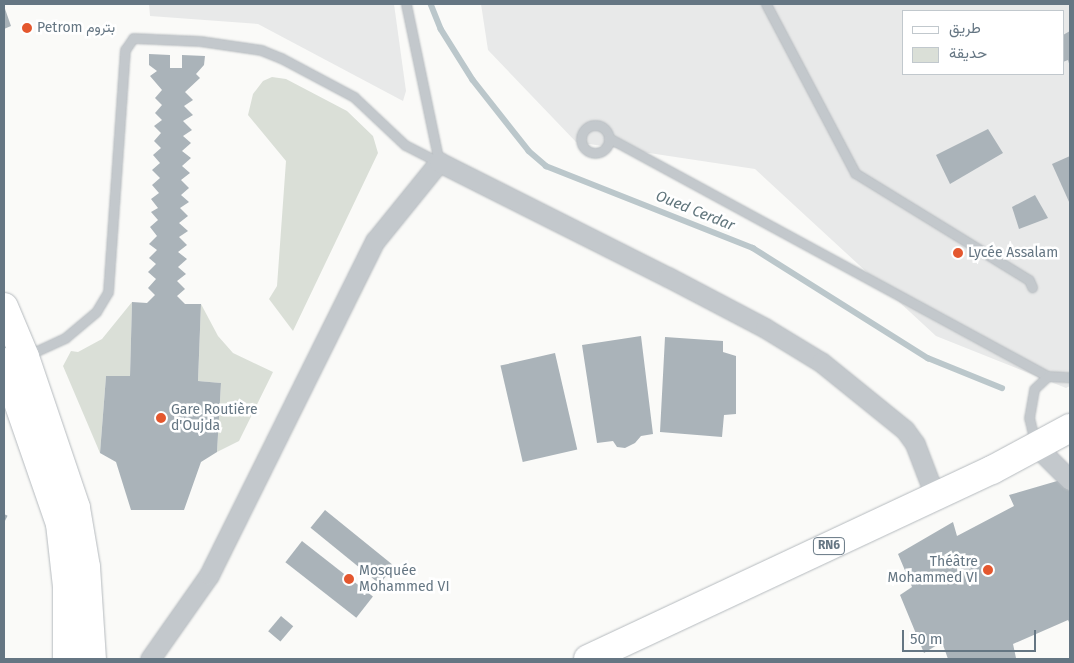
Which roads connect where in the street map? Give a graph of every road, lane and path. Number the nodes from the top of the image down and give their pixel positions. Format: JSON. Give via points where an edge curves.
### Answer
{"nodes":[{"id":1,"x":406,"y":4,"type":"edge"},
{"id":2,"x":766,"y":4,"type":"edge"},
{"id":3,"x":610,"y":138,"type":"dead end"},
{"id":4,"x":439,"y":162,"type":"junction"},
{"id":5,"x":1032,"y":287,"type":"dead end"},
{"id":6,"x":4,"y":307,"type":"edge"},
{"id":7,"x":11,"y":361,"type":"edge"},
{"id":8,"x":1048,"y":376,"type":"junction"},
{"id":9,"x":1070,"y":377,"type":"edge"},
{"id":10,"x":1054,"y":436,"type":"edge"},
{"id":11,"x":1070,"y":480,"type":"edge"},
{"id":12,"x":935,"y":496,"type":"junction"},
{"id":13,"x":66,"y":659,"type":"edge"},
{"id":14,"x":92,"y":659,"type":"edge"},
{"id":15,"x":150,"y":659,"type":"edge"},
{"id":16,"x":588,"y":659,"type":"edge"}],
"edges":[{"from":1,"to":4,"type":"lane"},
{"from":2,"to":5,"type":"lane","via":[[855,173],[1029,280]]},
{"from":3,"to":8,"type":"lane"},
{"from":4,"to":7,"type":"lane","via":[[405,145],[354,97],[281,58],[233,46],[136,37],[125,50],[108,292],[96,312],[65,338]]},
{"from":4,"to":12,"type":"street","via":[[668,276],[821,362],[905,430],[915,444]]},
{"from":4,"to":15,"type":"street","via":[[375,240],[209,576]]},
{"from":6,"to":7,"type":"main road"},
{"from":7,"to":13,"type":"main road","via":[[60,524],[67,586]]},
{"from":7,"to":14,"type":"main road","via":[[81,531]]},
{"from":8,"to":9,"type":"lane"},
{"from":8,"to":10,"type":"lane","via":[[1034,389],[1029,418]]},
{"from":10,"to":11,"type":"street"},
{"from":10,"to":12,"type":"main road","number":"RN6"},
{"from":12,"to":16,"type":"main road","number":"RN6"}]}
